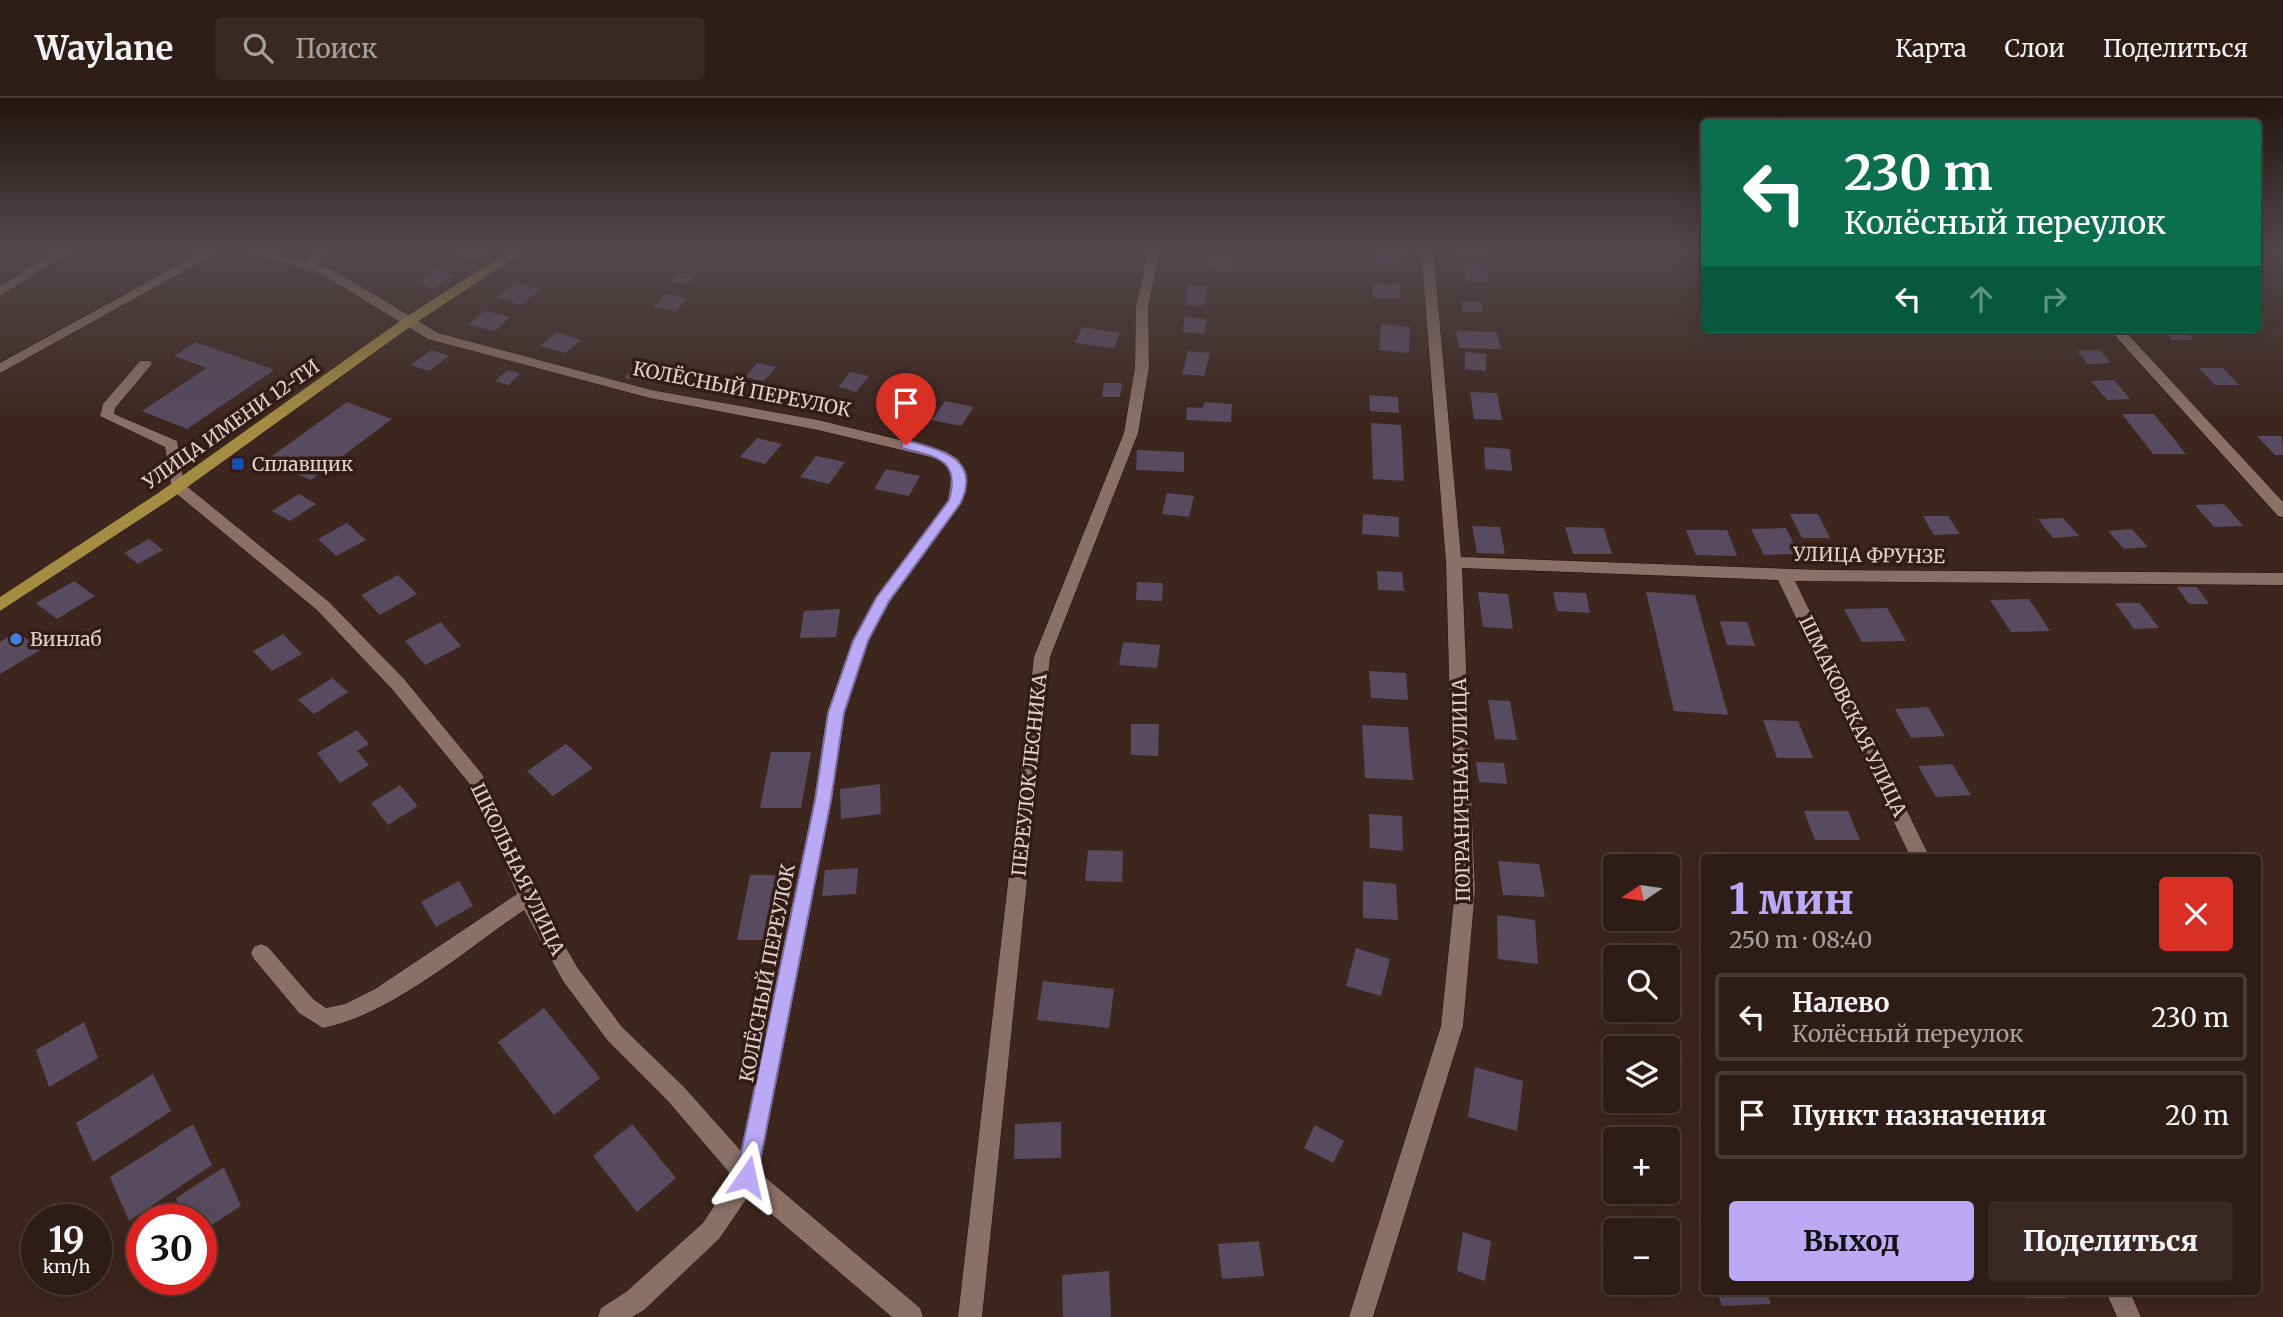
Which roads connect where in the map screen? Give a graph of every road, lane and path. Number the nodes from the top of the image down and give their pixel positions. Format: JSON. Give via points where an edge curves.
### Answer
{"nodes":[{"id":1,"x":113,"y":307,"type":"edge"},
{"id":2,"x":386,"y":307,"type":"edge"},
{"id":3,"x":431,"y":307,"type":"edge"},
{"id":4,"x":1142,"y":307,"type":"edge"},
{"id":5,"x":1432,"y":307,"type":"edge"},
{"id":6,"x":409,"y":321,"type":"junction"},
{"id":7,"x":2120,"y":333,"type":"edge"},
{"id":8,"x":145,"y":364,"type":"dead end"},
{"id":9,"x":0,"y":369,"type":"edge"},
{"id":10,"x":177,"y":486,"type":"junction"},
{"id":11,"x":2283,"y":512,"type":"edge"},
{"id":12,"x":1454,"y":562,"type":"junction"},
{"id":13,"x":1784,"y":575,"type":"junction"},
{"id":14,"x":2283,"y":579,"type":"edge"},
{"id":15,"x":0,"y":605,"type":"edge"},
{"id":16,"x":1919,"y":854,"type":"edge"},
{"id":17,"x":528,"y":897,"type":"junction"},
{"id":18,"x":261,"y":953,"type":"dead end"},
{"id":19,"x":747,"y":1177,"type":"junction"},
{"id":20,"x":2119,"y":1295,"type":"edge"},
{"id":21,"x":610,"y":1317,"type":"edge"},
{"id":22,"x":911,"y":1317,"type":"edge"},
{"id":23,"x":970,"y":1317,"type":"edge"},
{"id":24,"x":1361,"y":1317,"type":"edge"},
{"id":25,"x":2129,"y":1317,"type":"edge"}],
"edges":[{"from":1,"to":9,"type":"street"},
{"from":2,"to":6,"type":"street","name":"КОЛЁСНЫЙ ПЕРЕУЛОК"},
{"from":3,"to":6,"type":"main road","name":"УЛИЦА ИМЕНИ 12-ТИ"},
{"from":4,"to":23,"type":"street","name":"ПЕРЕУЛОК ЛЕСНИКА","via":[[1142,367],[1131,433],[1042,657]]},
{"from":5,"to":12,"type":"street","name":"ПОГРАНИЧНАЯ УЛИЦА"},
{"from":6,"to":10,"type":"main road","name":"УЛИЦА ИМЕНИ 12-ТИ"},
{"from":6,"to":19,"type":"street","name":"КОЛЁСНЫЙ ПЕРЕУЛОК","via":[[433,336],[650,394],[818,425],[940,454],[959,472],[955,501],[884,598],[860,641],[836,713],[823,800]]},
{"from":7,"to":11,"type":"street"},
{"from":8,"to":10,"type":"street","via":[[108,407],[107,416],[172,444]]},
{"from":10,"to":15,"type":"main road","name":"УЛИЦА ИМЕНИ 12-ТИ"},
{"from":10,"to":17,"type":"street","name":"ШКОЛЬНАЯ УЛИЦА","via":[[323,606],[398,684],[476,779]]},
{"from":12,"to":13,"type":"street","name":"УЛИЦА ФРУНЗЕ"},
{"from":12,"to":24,"type":"street","name":"ПОГРАНИЧНАЯ УЛИЦА","via":[[1465,890],[1452,1026]]},
{"from":13,"to":14,"type":"street","name":"УЛИЦА ФРУНЗЕ"},
{"from":13,"to":16,"type":"street","name":"ШМАКОВСКАЯ УЛИЦА"},
{"from":17,"to":18,"type":"street","via":[[382,996],[348,1013],[323,1018],[306,1006]]},
{"from":17,"to":19,"type":"street","name":"ШКОЛЬНАЯ УЛИЦА","via":[[570,974],[615,1034],[676,1094]]},
{"from":19,"to":21,"type":"street","via":[[711,1231],[635,1301]]},
{"from":19,"to":22,"type":"street","name":"ШКОЛЬНАЯ УЛИЦА"},
{"from":20,"to":25,"type":"street"}]}
